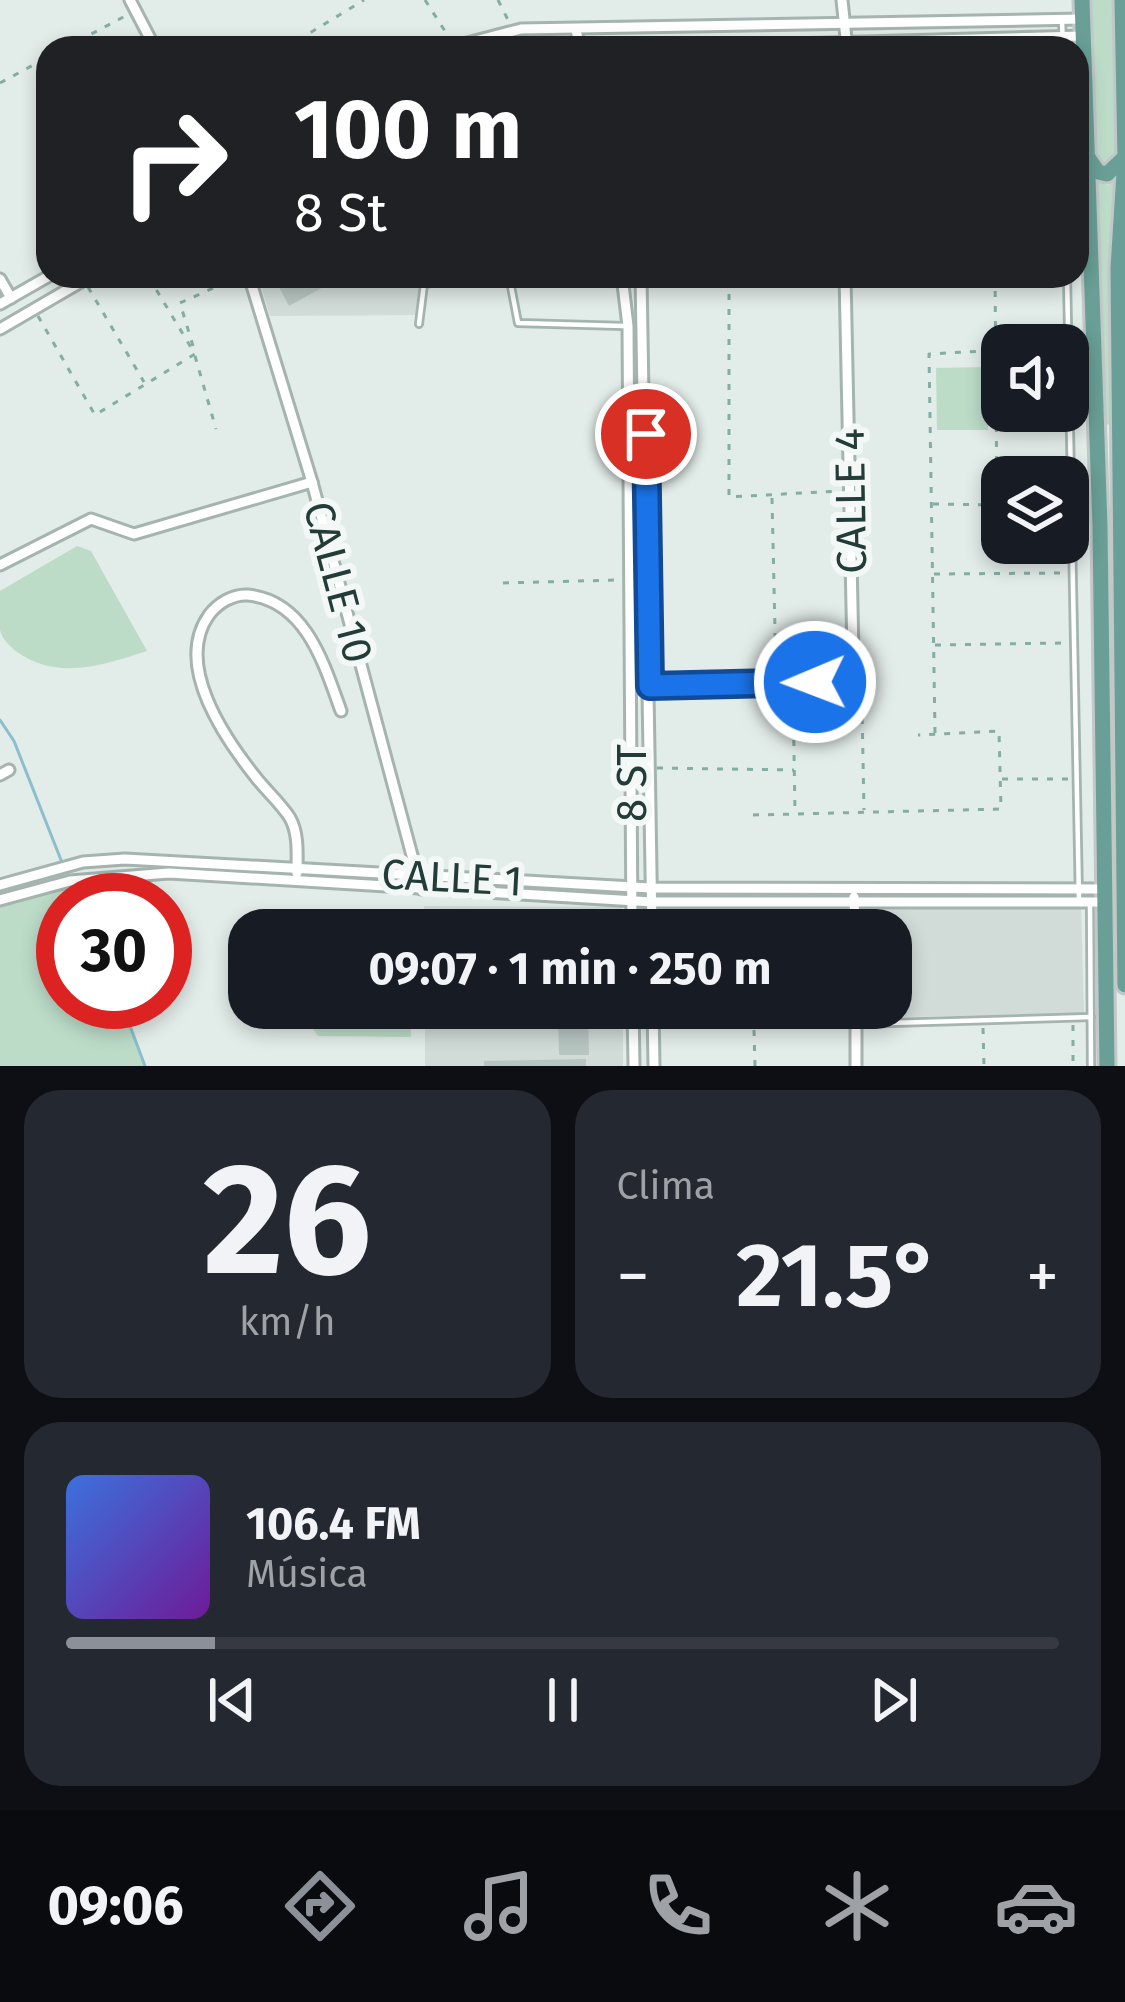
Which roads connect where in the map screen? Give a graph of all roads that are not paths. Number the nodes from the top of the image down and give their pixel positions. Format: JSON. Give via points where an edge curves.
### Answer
{"nodes":[{"id":1,"x":842,"y":0,"type":"edge"},
{"id":2,"x":1082,"y":0,"type":"edge"},
{"id":3,"x":1122,"y":0,"type":"edge"},
{"id":4,"x":133,"y":5,"type":"edge"},
{"id":5,"x":1062,"y":21,"type":"junction"},
{"id":6,"x":845,"y":22,"type":"junction"},
{"id":7,"x":1083,"y":27,"type":"junction"},
{"id":8,"x":561,"y":29,"type":"junction"},
{"id":9,"x":576,"y":30,"type":"junction"},
{"id":10,"x":1063,"y":35,"type":"junction"},
{"id":11,"x":148,"y":36,"type":"edge"},
{"id":12,"x":494,"y":36,"type":"edge"},
{"id":13,"x":562,"y":36,"type":"edge"},
{"id":14,"x":577,"y":36,"type":"edge"},
{"id":15,"x":846,"y":36,"type":"edge"},
{"id":16,"x":1039,"y":36,"type":"edge"},
{"id":17,"x":1083,"y":36,"type":"edge"},
{"id":18,"x":1089,"y":157,"type":"edge"},
{"id":19,"x":1125,"y":157,"type":"edge"},
{"id":20,"x":1089,"y":266,"type":"edge"},
{"id":21,"x":0,"y":279,"type":"edge"},
{"id":22,"x":36,"y":283,"type":"edge"},
{"id":23,"x":71,"y":288,"type":"edge"},
{"id":24,"x":249,"y":288,"type":"edge"},
{"id":25,"x":424,"y":288,"type":"edge"},
{"id":26,"x":514,"y":288,"type":"edge"},
{"id":27,"x":623,"y":288,"type":"edge"},
{"id":28,"x":642,"y":288,"type":"edge"},
{"id":29,"x":845,"y":288,"type":"edge"},
{"id":30,"x":1067,"y":288,"type":"edge"},
{"id":31,"x":5,"y":301,"type":"edge"},
{"id":32,"x":419,"y":324,"type":"dead end"},
{"id":33,"x":628,"y":326,"type":"junction"},
{"id":34,"x":0,"y":329,"type":"edge"},
{"id":35,"x":1124,"y":464,"type":"edge"},
{"id":36,"x":313,"y":482,"type":"junction"},
{"id":37,"x":1123,"y":526,"type":"edge"},
{"id":38,"x":0,"y":566,"type":"edge"},
{"id":39,"x":650,"y":686,"type":"junction"},
{"id":40,"x":341,"y":710,"type":"dead end"},
{"id":41,"x":297,"y":869,"type":"junction"},
{"id":42,"x":421,"y":875,"type":"junction"},
{"id":43,"x":296,"y":884,"type":"junction"},
{"id":44,"x":0,"y":885,"type":"edge"},
{"id":45,"x":632,"y":886,"type":"junction"},
{"id":46,"x":651,"y":888,"type":"junction"},
{"id":47,"x":421,"y":889,"type":"junction"},
{"id":48,"x":1124,"y":890,"type":"edge"},
{"id":49,"x":1091,"y":896,"type":"junction"},
{"id":50,"x":854,"y":897,"type":"junction"},
{"id":51,"x":0,"y":900,"type":"edge"},
{"id":52,"x":632,"y":901,"type":"junction"},
{"id":53,"x":652,"y":902,"type":"junction"},
{"id":54,"x":1124,"y":903,"type":"edge"},
{"id":55,"x":632,"y":909,"type":"edge"},
{"id":56,"x":652,"y":909,"type":"edge"},
{"id":57,"x":854,"y":909,"type":"edge"},
{"id":58,"x":1125,"y":980,"type":"edge"},
{"id":59,"x":1090,"y":1017,"type":"junction"},
{"id":60,"x":912,"y":1022,"type":"edge"},
{"id":61,"x":633,"y":1029,"type":"edge"},
{"id":62,"x":653,"y":1029,"type":"edge"},
{"id":63,"x":856,"y":1029,"type":"edge"},
{"id":64,"x":634,"y":1066,"type":"edge"},
{"id":65,"x":654,"y":1066,"type":"edge"},
{"id":66,"x":856,"y":1066,"type":"edge"},
{"id":67,"x":1091,"y":1066,"type":"edge"},
{"id":68,"x":1107,"y":1066,"type":"edge"}],
"edges":[{"from":1,"to":6,"type":"street"},
{"from":2,"to":7,"type":"main road"},
{"from":3,"to":19,"type":"main road"},
{"from":4,"to":11,"type":"street"},
{"from":5,"to":6,"type":"street"},
{"from":5,"to":7,"type":"street"},
{"from":5,"to":10,"type":"lane"},
{"from":6,"to":9,"type":"street"},
{"from":6,"to":15,"type":"street"},
{"from":7,"to":10,"type":"street"},
{"from":7,"to":17,"type":"main road"},
{"from":8,"to":9,"type":"street"},
{"from":8,"to":12,"type":"street"},
{"from":8,"to":13,"type":"street"},
{"from":9,"to":14,"type":"street"},
{"from":10,"to":16,"type":"street"},
{"from":18,"to":19,"type":"main road","via":[[1098,172],[1116,170]]},
{"from":19,"to":35,"type":"main road","via":[[1118,268]]},
{"from":20,"to":49,"type":"main road","via":[[1100,527]]},
{"from":21,"to":31,"type":"street"},
{"from":22,"to":31,"type":"street"},
{"from":23,"to":34,"type":"street"},
{"from":24,"to":36,"type":"street","name":"CALLE 10"},
{"from":25,"to":32,"type":"lane"},
{"from":26,"to":33,"type":"lane","via":[[518,323]]},
{"from":27,"to":33,"type":"street","name":"8 ST"},
{"from":28,"to":39,"type":"street","name":"8 ST"},
{"from":29,"to":39,"type":"street","name":"CALLE 4","via":[[854,653],[833,678]]},
{"from":30,"to":49,"type":"lane","via":[[1076,779]]},
{"from":33,"to":45,"type":"street","name":"8 ST"},
{"from":35,"to":37,"type":"main road"},
{"from":36,"to":38,"type":"street","via":[[134,534],[92,519]]},
{"from":36,"to":42,"type":"street","name":"CALLE 10"},
{"from":37,"to":48,"type":"main road"},
{"from":39,"to":46,"type":"street","name":"8 ST"},
{"from":40,"to":41,"type":"street","via":[[298,618],[268,598],[240,594],[204,622],[198,659],[209,706],[291,819]]},
{"from":41,"to":42,"type":"street","name":"CALLE 1"},
{"from":41,"to":43,"type":"street"},
{"from":41,"to":44,"type":"street","name":"CALLE 1","via":[[125,859]]},
{"from":42,"to":45,"type":"street","name":"CALLE 1"},
{"from":42,"to":47,"type":"street","name":"CALLE 10"},
{"from":43,"to":47,"type":"street","name":"CALLE 1"},
{"from":43,"to":51,"type":"street","name":"CALLE 1","via":[[110,875]]},
{"from":45,"to":46,"type":"street","name":"CALLE 1"},
{"from":45,"to":52,"type":"street","name":"8 ST"},
{"from":46,"to":50,"type":"street","name":"CALLE 1"},
{"from":46,"to":53,"type":"street","name":"8 ST"},
{"from":47,"to":52,"type":"street","name":"CALLE 1"},
{"from":48,"to":49,"type":"street","name":"CALLE 1"},
{"from":48,"to":54,"type":"main road"},
{"from":49,"to":50,"type":"street","name":"CALLE 1"},
{"from":49,"to":54,"type":"street","name":"CALLE 1"},
{"from":49,"to":59,"type":"lane"},
{"from":49,"to":68,"type":"main road"},
{"from":50,"to":53,"type":"street","name":"CALLE 1"},
{"from":50,"to":57,"type":"street"},
{"from":52,"to":53,"type":"street","name":"CALLE 1"},
{"from":52,"to":55,"type":"street","name":"8 ST"},
{"from":53,"to":56,"type":"street","name":"8 ST"},
{"from":54,"to":58,"type":"main road"},
{"from":59,"to":60,"type":"lane"},
{"from":59,"to":67,"type":"lane"},
{"from":61,"to":64,"type":"street"},
{"from":62,"to":65,"type":"street"},
{"from":63,"to":66,"type":"street"}]}
